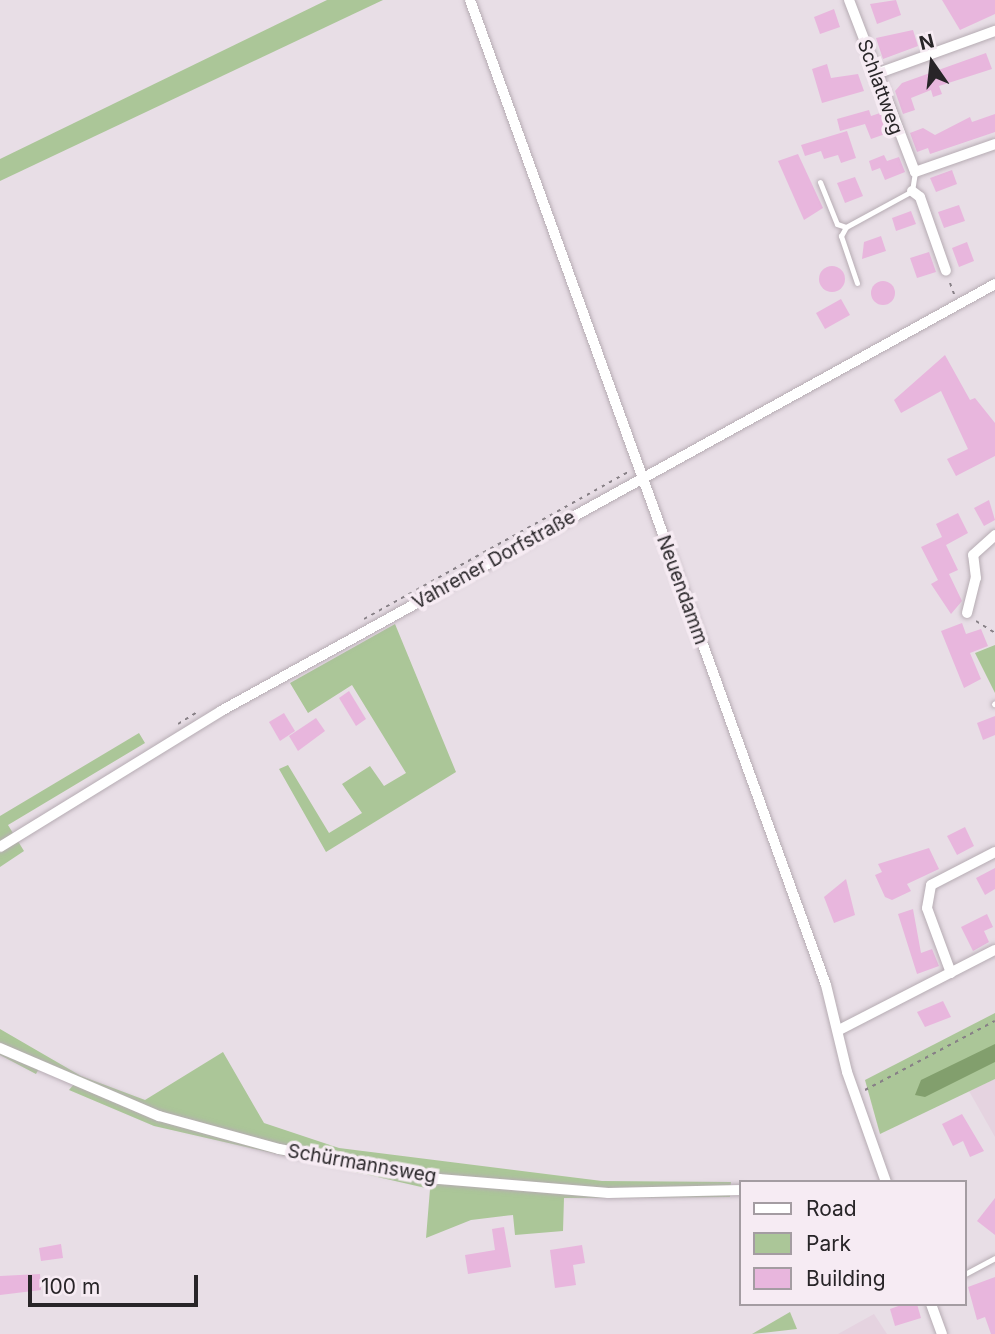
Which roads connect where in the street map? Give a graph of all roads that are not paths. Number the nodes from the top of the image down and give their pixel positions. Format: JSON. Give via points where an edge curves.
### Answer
{"nodes":[{"id":1,"x":470,"y":0,"type":"edge"},
{"id":2,"x":849,"y":0,"type":"edge"},
{"id":3,"x":995,"y":31,"type":"edge"},
{"id":4,"x":876,"y":74,"type":"junction"},
{"id":5,"x":995,"y":144,"type":"edge"},
{"id":6,"x":915,"y":173,"type":"junction"},
{"id":7,"x":820,"y":181,"type":"dead end"},
{"id":8,"x":912,"y":191,"type":"junction"},
{"id":9,"x":846,"y":227,"type":"junction"},
{"id":10,"x":946,"y":271,"type":"road end"},
{"id":11,"x":857,"y":284,"type":"dead end"},
{"id":12,"x":995,"y":285,"type":"edge"},
{"id":13,"x":642,"y":478,"type":"junction"},
{"id":14,"x":995,"y":535,"type":"edge"},
{"id":15,"x":967,"y":613,"type":"road end"},
{"id":16,"x":0,"y":847,"type":"edge"},
{"id":17,"x":995,"y":852,"type":"edge"},
{"id":18,"x":995,"y":950,"type":"edge"},
{"id":19,"x":951,"y":973,"type":"junction"},
{"id":20,"x":841,"y":1030,"type":"junction"},
{"id":21,"x":0,"y":1048,"type":"edge"},
{"id":22,"x":885,"y":1180,"type":"edge"},
{"id":23,"x":740,"y":1190,"type":"edge"},
{"id":24,"x":995,"y":1258,"type":"edge"},
{"id":25,"x":967,"y":1273,"type":"edge"},
{"id":26,"x":932,"y":1306,"type":"edge"},
{"id":27,"x":940,"y":1333,"type":"edge"}],
"edges":[{"from":1,"to":13,"type":"street","name":"Neuendamm"},
{"from":2,"to":4,"type":"street","name":"Schlattweg"},
{"from":3,"to":4,"type":"street"},
{"from":4,"to":6,"type":"street","name":"Schlattweg"},
{"from":5,"to":6,"type":"street"},
{"from":6,"to":8,"type":"lane"},
{"from":7,"to":9,"type":"lane","via":[[837,224]]},
{"from":8,"to":9,"type":"lane"},
{"from":8,"to":10,"type":"street","via":[[920,197]]},
{"from":9,"to":11,"type":"lane","via":[[841,236]]},
{"from":12,"to":13,"type":"street","name":"Vahrener Dorfstraße"},
{"from":13,"to":16,"type":"street","name":"Vahrener Dorfstraße","via":[[221,711]]},
{"from":13,"to":20,"type":"street","name":"Neuendamm"},
{"from":14,"to":15,"type":"street","via":[[973,555],[976,578]]},
{"from":17,"to":19,"type":"street","via":[[930,885],[928,908]]},
{"from":18,"to":19,"type":"street"},
{"from":19,"to":20,"type":"street"},
{"from":20,"to":22,"type":"street","name":"Neuendamm","via":[[854,1094]]},
{"from":21,"to":23,"type":"street","name":"Schürmannsweg","via":[[159,1116],[292,1151],[439,1178],[608,1194]]},
{"from":24,"to":25,"type":"lane"},
{"from":26,"to":27,"type":"street"}]}
